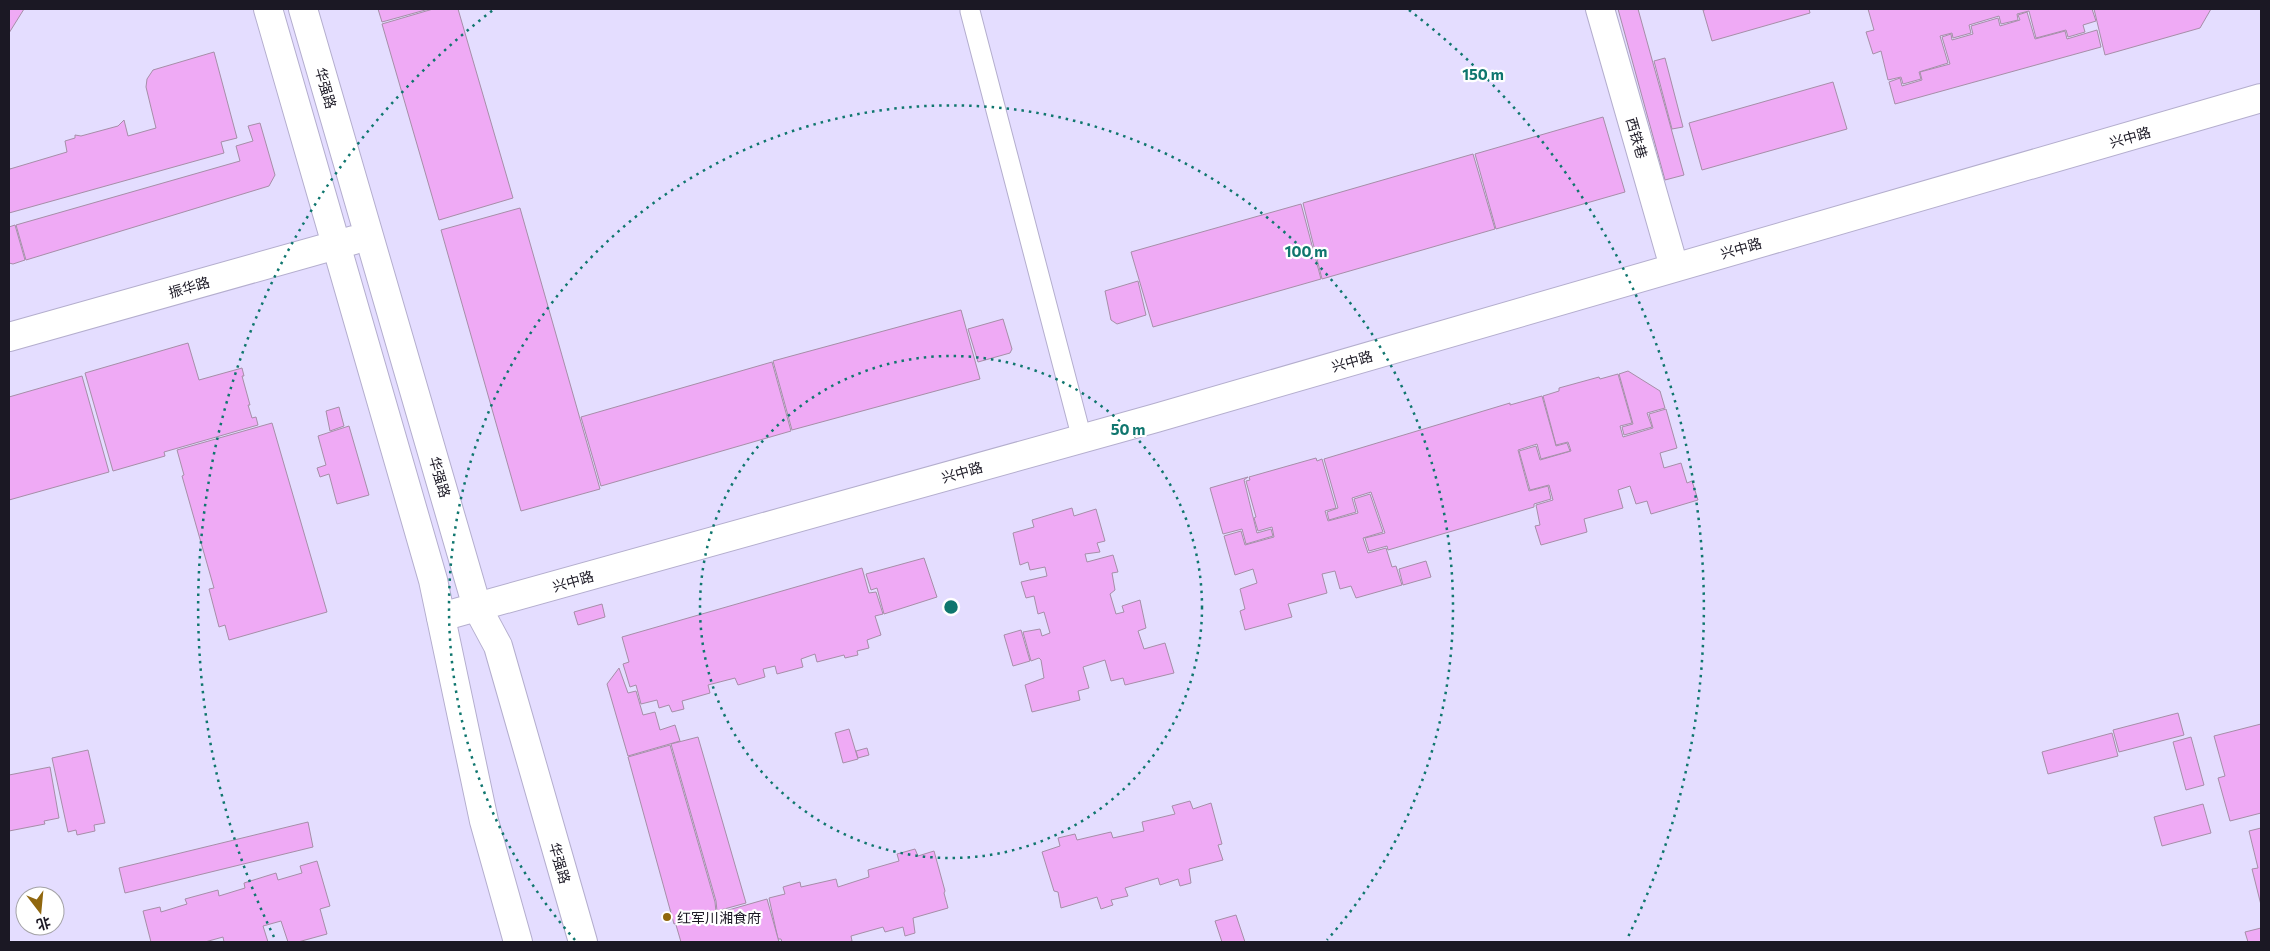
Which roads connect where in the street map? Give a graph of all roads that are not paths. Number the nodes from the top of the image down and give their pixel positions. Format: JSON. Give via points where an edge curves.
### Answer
{"nodes":[{"id":1,"x":268,"y":9,"type":"edge"},
{"id":2,"x":303,"y":9,"type":"edge"},
{"id":3,"x":1600,"y":9,"type":"edge"},
{"id":4,"x":970,"y":11,"type":"dead end"},
{"id":5,"x":2261,"y":98,"type":"edge"},
{"id":6,"x":368,"y":236,"type":"junction"},
{"id":7,"x":337,"y":245,"type":"junction"},
{"id":8,"x":1674,"y":267,"type":"junction"},
{"id":9,"x":9,"y":338,"type":"edge"},
{"id":10,"x":1082,"y":439,"type":"junction"},
{"id":11,"x":477,"y":607,"type":"junction"},
{"id":12,"x":441,"y":617,"type":"junction"},
{"id":13,"x":518,"y":942,"type":"edge"},
{"id":14,"x":583,"y":942,"type":"edge"}],
"edges":[{"from":1,"to":7,"type":"street"},
{"from":2,"to":6,"type":"street","name":"华强路"},
{"from":3,"to":8,"type":"street","name":"西铁巷"},
{"from":4,"to":10,"type":"lane"},
{"from":5,"to":8,"type":"street","name":"兴中路"},
{"from":6,"to":7,"type":"street","name":"振华路"},
{"from":6,"to":11,"type":"street","name":"华强路"},
{"from":7,"to":9,"type":"street","name":"振华路"},
{"from":7,"to":12,"type":"street"},
{"from":8,"to":10,"type":"street","name":"兴中路"},
{"from":10,"to":11,"type":"street","name":"兴中路"},
{"from":11,"to":12,"type":"street","name":"兴中路"},
{"from":11,"to":14,"type":"street","name":"华强路","via":[[498,646]]},
{"from":12,"to":13,"type":"street","via":[[484,821]]}]}
